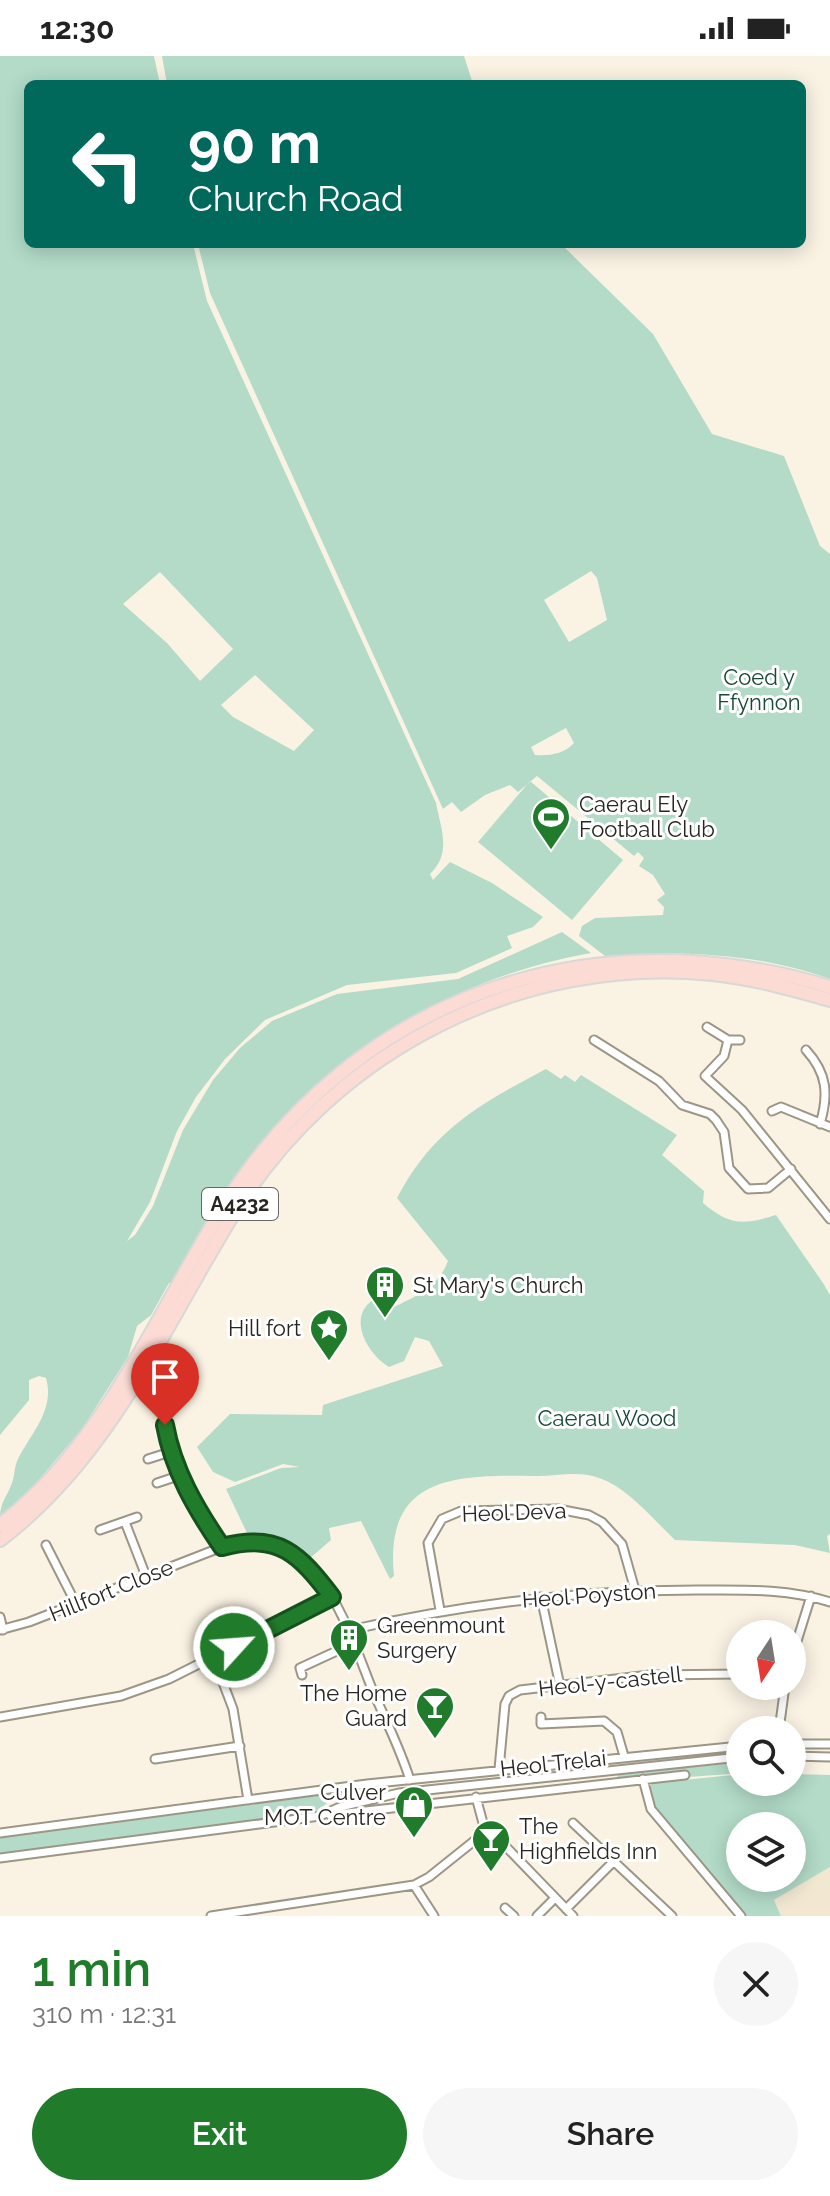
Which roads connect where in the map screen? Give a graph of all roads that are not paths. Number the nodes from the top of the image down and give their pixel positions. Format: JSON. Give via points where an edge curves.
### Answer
{"nodes":[{"id":1,"x":638,"y":966,"type":"junction"},
{"id":2,"x":572,"y":974,"type":"junction"},
{"id":3,"x":830,"y":987,"type":"edge"},
{"id":4,"x":830,"y":1000,"type":"edge"},
{"id":5,"x":707,"y":1027,"type":"dead end"},
{"id":6,"x":594,"y":1040,"type":"dead end"},
{"id":7,"x":728,"y":1040,"type":"junction"},
{"id":8,"x":740,"y":1040,"type":"dead end"},
{"id":9,"x":806,"y":1050,"type":"dead end"},
{"id":10,"x":815,"y":1060,"type":"junction"},
{"id":11,"x":807,"y":1066,"type":"dead end"},
{"id":12,"x":772,"y":1111,"type":"dead end"},
{"id":13,"x":820,"y":1124,"type":"junction"},
{"id":14,"x":830,"y":1127,"type":"edge"},
{"id":15,"x":791,"y":1169,"type":"junction"},
{"id":16,"x":830,"y":1219,"type":"edge"},
{"id":17,"x":165,"y":1425,"type":"dead end"},
{"id":18,"x":170,"y":1452,"type":"junction"},
{"id":19,"x":148,"y":1459,"type":"dead end"},
{"id":20,"x":181,"y":1475,"type":"junction"},
{"id":21,"x":157,"y":1483,"type":"dead end"},
{"id":22,"x":137,"y":1517,"type":"dead end"},
{"id":23,"x":125,"y":1522,"type":"junction"},
{"id":24,"x":0,"y":1525,"type":"edge"},
{"id":25,"x":100,"y":1530,"type":"dead end"},
{"id":26,"x":0,"y":1540,"type":"edge"},
{"id":27,"x":46,"y":1545,"type":"dead end"},
{"id":28,"x":222,"y":1547,"type":"junction"},
{"id":29,"x":146,"y":1576,"type":"junction"},
{"id":30,"x":635,"y":1590,"type":"junction"},
{"id":31,"x":811,"y":1596,"type":"junction"},
{"id":32,"x":332,"y":1597,"type":"junction"},
{"id":33,"x":541,"y":1597,"type":"junction"},
{"id":34,"x":830,"y":1602,"type":"edge"},
{"id":35,"x":76,"y":1604,"type":"junction"},
{"id":36,"x":440,"y":1610,"type":"junction"},
{"id":37,"x":0,"y":1617,"type":"edge"},
{"id":38,"x":804,"y":1620,"type":"edge"},
{"id":39,"x":2,"y":1630,"type":"edge"},
{"id":40,"x":350,"y":1630,"type":"junction"},
{"id":41,"x":354,"y":1643,"type":"junction"},
{"id":42,"x":213,"y":1656,"type":"junction"},
{"id":43,"x":726,"y":1674,"type":"edge"},
{"id":44,"x":302,"y":1675,"type":"dead end"},
{"id":45,"x":560,"y":1686,"type":"junction"},
{"id":46,"x":0,"y":1717,"type":"edge"},
{"id":47,"x":541,"y":1717,"type":"dead end"},
{"id":48,"x":806,"y":1744,"type":"edge"},
{"id":49,"x":830,"y":1744,"type":"edge"},
{"id":50,"x":240,"y":1746,"type":"junction"},
{"id":51,"x":726,"y":1747,"type":"edge"},
{"id":52,"x":624,"y":1756,"type":"junction"},
{"id":53,"x":806,"y":1756,"type":"edge"},
{"id":54,"x":830,"y":1757,"type":"edge"},
{"id":55,"x":726,"y":1758,"type":"edge"},
{"id":56,"x":155,"y":1759,"type":"dead end"},
{"id":57,"x":499,"y":1769,"type":"junction"},
{"id":58,"x":559,"y":1774,"type":"junction"},
{"id":59,"x":685,"y":1775,"type":"dead end"},
{"id":60,"x":643,"y":1779,"type":"junction"},
{"id":61,"x":410,"y":1780,"type":"junction"},
{"id":62,"x":367,"y":1784,"type":"junction"},
{"id":63,"x":561,"y":1788,"type":"junction"},
{"id":64,"x":399,"y":1793,"type":"junction"},
{"id":65,"x":476,"y":1797,"type":"junction"},
{"id":66,"x":248,"y":1800,"type":"junction"},
{"id":67,"x":320,"y":1816,"type":"junction"},
{"id":68,"x":573,"y":1823,"type":"dead end"},
{"id":69,"x":489,"y":1829,"type":"junction"},
{"id":70,"x":0,"y":1833,"type":"edge"},
{"id":71,"x":0,"y":1858,"type":"edge"},
{"id":72,"x":612,"y":1863,"type":"junction"},
{"id":73,"x":414,"y":1885,"type":"junction"},
{"id":74,"x":555,"y":1898,"type":"junction"},
{"id":75,"x":505,"y":1908,"type":"dead end"},
{"id":76,"x":566,"y":1909,"type":"junction"},
{"id":77,"x":258,"y":1912,"type":"edge"},
{"id":78,"x":211,"y":1916,"type":"edge"},
{"id":79,"x":434,"y":1916,"type":"edge"},
{"id":80,"x":514,"y":1916,"type":"edge"},
{"id":81,"x":537,"y":1916,"type":"edge"},
{"id":82,"x":573,"y":1916,"type":"edge"},
{"id":83,"x":672,"y":1916,"type":"edge"},
{"id":84,"x":741,"y":1916,"type":"edge"}],
"edges":[{"from":1,"to":2,"type":"main road","number":"A4232"},
{"from":1,"to":3,"type":"main road","number":"A4232","via":[[713,961]]},
{"from":1,"to":4,"type":"main road","number":"A4232","via":[[712,974]]},
{"from":2,"to":24,"type":"main road","number":"A4232","via":[[527,977],[445,1007],[378,1046],[316,1094],[254,1161],[86,1438],[37,1495]]},
{"from":2,"to":26,"type":"main road","number":"A4232","via":[[452,1017],[356,1075],[299,1127],[235,1211],[98,1442],[50,1498]]},
{"from":5,"to":7,"type":"street"},
{"from":6,"to":15,"type":"street","via":[[617,1049],[682,1105],[710,1114],[724,1132],[729,1168],[748,1189],[768,1188]]},
{"from":7,"to":8,"type":"street"},
{"from":7,"to":15,"type":"street","via":[[724,1056],[705,1076],[742,1110]]},
{"from":9,"to":10,"type":"street"},
{"from":10,"to":11,"type":"street"},
{"from":10,"to":13,"type":"street","via":[[826,1088]]},
{"from":12,"to":13,"type":"street","via":[[781,1107]]},
{"from":13,"to":14,"type":"street"},
{"from":15,"to":16,"type":"street"},
{"from":17,"to":18,"type":"street"},
{"from":18,"to":19,"type":"street"},
{"from":18,"to":20,"type":"street"},
{"from":20,"to":21,"type":"street"},
{"from":20,"to":28,"type":"street"},
{"from":22,"to":23,"type":"street"},
{"from":23,"to":25,"type":"street"},
{"from":23,"to":29,"type":"street"},
{"from":27,"to":35,"type":"street"},
{"from":28,"to":29,"type":"street","name":"Hillfort Close"},
{"from":28,"to":32,"type":"street","name":"Hillfort Close","via":[[255,1541],[293,1553]]},
{"from":29,"to":35,"type":"street","name":"Hillfort Close"},
{"from":30,"to":31,"type":"street","name":"Heol Poyston"},
{"from":30,"to":33,"type":"street","name":"Heol Poyston"},
{"from":30,"to":36,"type":"street","name":"Heol Deva","via":[[622,1544],[589,1515],[575,1509],[461,1511],[442,1519],[428,1543]]},
{"from":31,"to":34,"type":"street","name":"Heol Poyston"},
{"from":31,"to":38,"type":"street"},
{"from":32,"to":40,"type":"street","name":"Hillfort Close"},
{"from":32,"to":42,"type":"street"},
{"from":33,"to":36,"type":"street","name":"Heol Poyston"},
{"from":33,"to":45,"type":"street"},
{"from":35,"to":39,"type":"street","name":"Hillfort Close"},
{"from":36,"to":40,"type":"street","name":"Heol Poyston"},
{"from":37,"to":39,"type":"street"},
{"from":40,"to":41,"type":"street","name":"Hillfort Close"},
{"from":41,"to":44,"type":"street","via":[[300,1668]]},
{"from":41,"to":61,"type":"street","name":"Hillfort Close"},
{"from":42,"to":46,"type":"street","via":[[121,1696]]},
{"from":42,"to":50,"type":"street"},
{"from":43,"to":45,"type":"street","name":"Heol-y-castell"},
{"from":45,"to":57,"type":"street","name":"Heol-y-castell","via":[[509,1696]]},
{"from":47,"to":52,"type":"street","via":[[541,1724],[604,1721],[617,1732]]},
{"from":48,"to":49,"type":"street"},
{"from":50,"to":56,"type":"street"},
{"from":50,"to":66,"type":"street"},
{"from":51,"to":52,"type":"street","name":"Heol Trelai"},
{"from":52,"to":57,"type":"street","name":"Heol Trelai"},
{"from":53,"to":54,"type":"street"},
{"from":55,"to":58,"type":"street","name":"Heol Trelai"},
{"from":57,"to":61,"type":"street","name":"Heol Trelai"},
{"from":58,"to":63,"type":"street","name":"Heol Trelai"},
{"from":58,"to":64,"type":"street","name":"Heol Trelai"},
{"from":59,"to":60,"type":"street","name":"Heol Trelai"},
{"from":60,"to":63,"type":"street","name":"Heol Trelai"},
{"from":60,"to":84,"type":"street","via":[[651,1809]]},
{"from":61,"to":62,"type":"street","name":"Heol Trelai"},
{"from":62,"to":64,"type":"street","name":"Heol Trelai"},
{"from":62,"to":66,"type":"street","name":"Heol Trelai"},
{"from":63,"to":65,"type":"street","name":"Heol Trelai"},
{"from":64,"to":67,"type":"street","name":"Heol Trelai"},
{"from":65,"to":67,"type":"street","name":"Heol Trelai"},
{"from":65,"to":69,"type":"street","via":[[480,1818]]},
{"from":66,"to":70,"type":"street","name":"Heol Trelai"},
{"from":67,"to":71,"type":"street","name":"Heol Trelai"},
{"from":68,"to":72,"type":"street"},
{"from":69,"to":73,"type":"street"},
{"from":69,"to":74,"type":"street"},
{"from":72,"to":76,"type":"street"},
{"from":72,"to":83,"type":"street"},
{"from":73,"to":77,"type":"street"},
{"from":73,"to":79,"type":"street"},
{"from":74,"to":76,"type":"street"},
{"from":74,"to":81,"type":"street"},
{"from":75,"to":80,"type":"street"},
{"from":76,"to":82,"type":"street"},
{"from":77,"to":78,"type":"street"}]}
